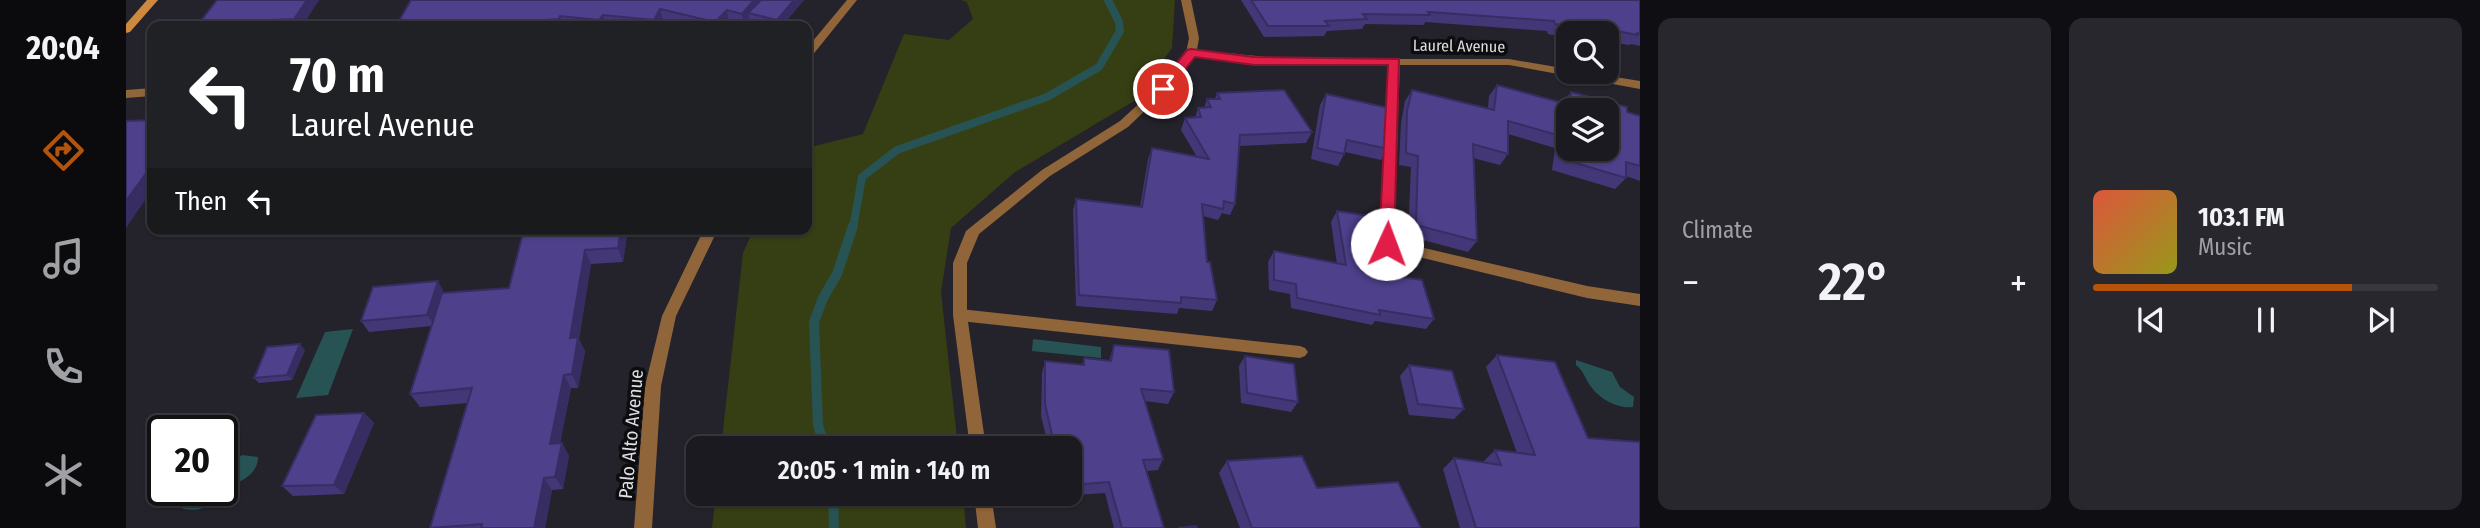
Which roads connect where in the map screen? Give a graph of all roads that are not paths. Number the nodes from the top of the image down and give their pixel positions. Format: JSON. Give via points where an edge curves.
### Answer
{"nodes":[{"id":1,"x":153,"y":0,"type":"edge"},
{"id":2,"x":852,"y":0,"type":"edge"},
{"id":3,"x":1186,"y":0,"type":"edge"},
{"id":4,"x":126,"y":30,"type":"edge"},
{"id":5,"x":812,"y":49,"type":"edge"},
{"id":6,"x":1191,"y":53,"type":"junction"},
{"id":7,"x":1394,"y":61,"type":"junction"},
{"id":8,"x":1640,"y":85,"type":"edge"},
{"id":9,"x":147,"y":92,"type":"edge"},
{"id":10,"x":126,"y":94,"type":"edge"},
{"id":11,"x":708,"y":235,"type":"edge"},
{"id":12,"x":1640,"y":300,"type":"edge"},
{"id":13,"x":960,"y":315,"type":"junction"},
{"id":14,"x":1300,"y":352,"type":"dead end"},
{"id":15,"x":976,"y":436,"type":"edge"},
{"id":16,"x":984,"y":506,"type":"edge"},
{"id":17,"x":643,"y":528,"type":"edge"},
{"id":18,"x":986,"y":528,"type":"edge"}],
"edges":[{"from":1,"to":4,"type":"main road"},
{"from":2,"to":5,"type":"street"},
{"from":3,"to":6,"type":"street","via":[[1194,38]]},
{"from":6,"to":7,"type":"street","name":"Laurel Avenue","via":[[1254,61]]},
{"from":6,"to":13,"type":"street","via":[[1174,77],[1124,124],[1046,173],[973,232],[960,263]]},
{"from":7,"to":8,"type":"street","name":"Laurel Avenue","via":[[1509,62]]},
{"from":7,"to":12,"type":"street","via":[[1387,244],[1587,292]]},
{"from":9,"to":10,"type":"street"},
{"from":11,"to":17,"type":"street","name":"Palo Alto Avenue","via":[[669,316],[653,386]]},
{"from":13,"to":14,"type":"street"},
{"from":13,"to":15,"type":"street"},
{"from":16,"to":18,"type":"street"}]}
